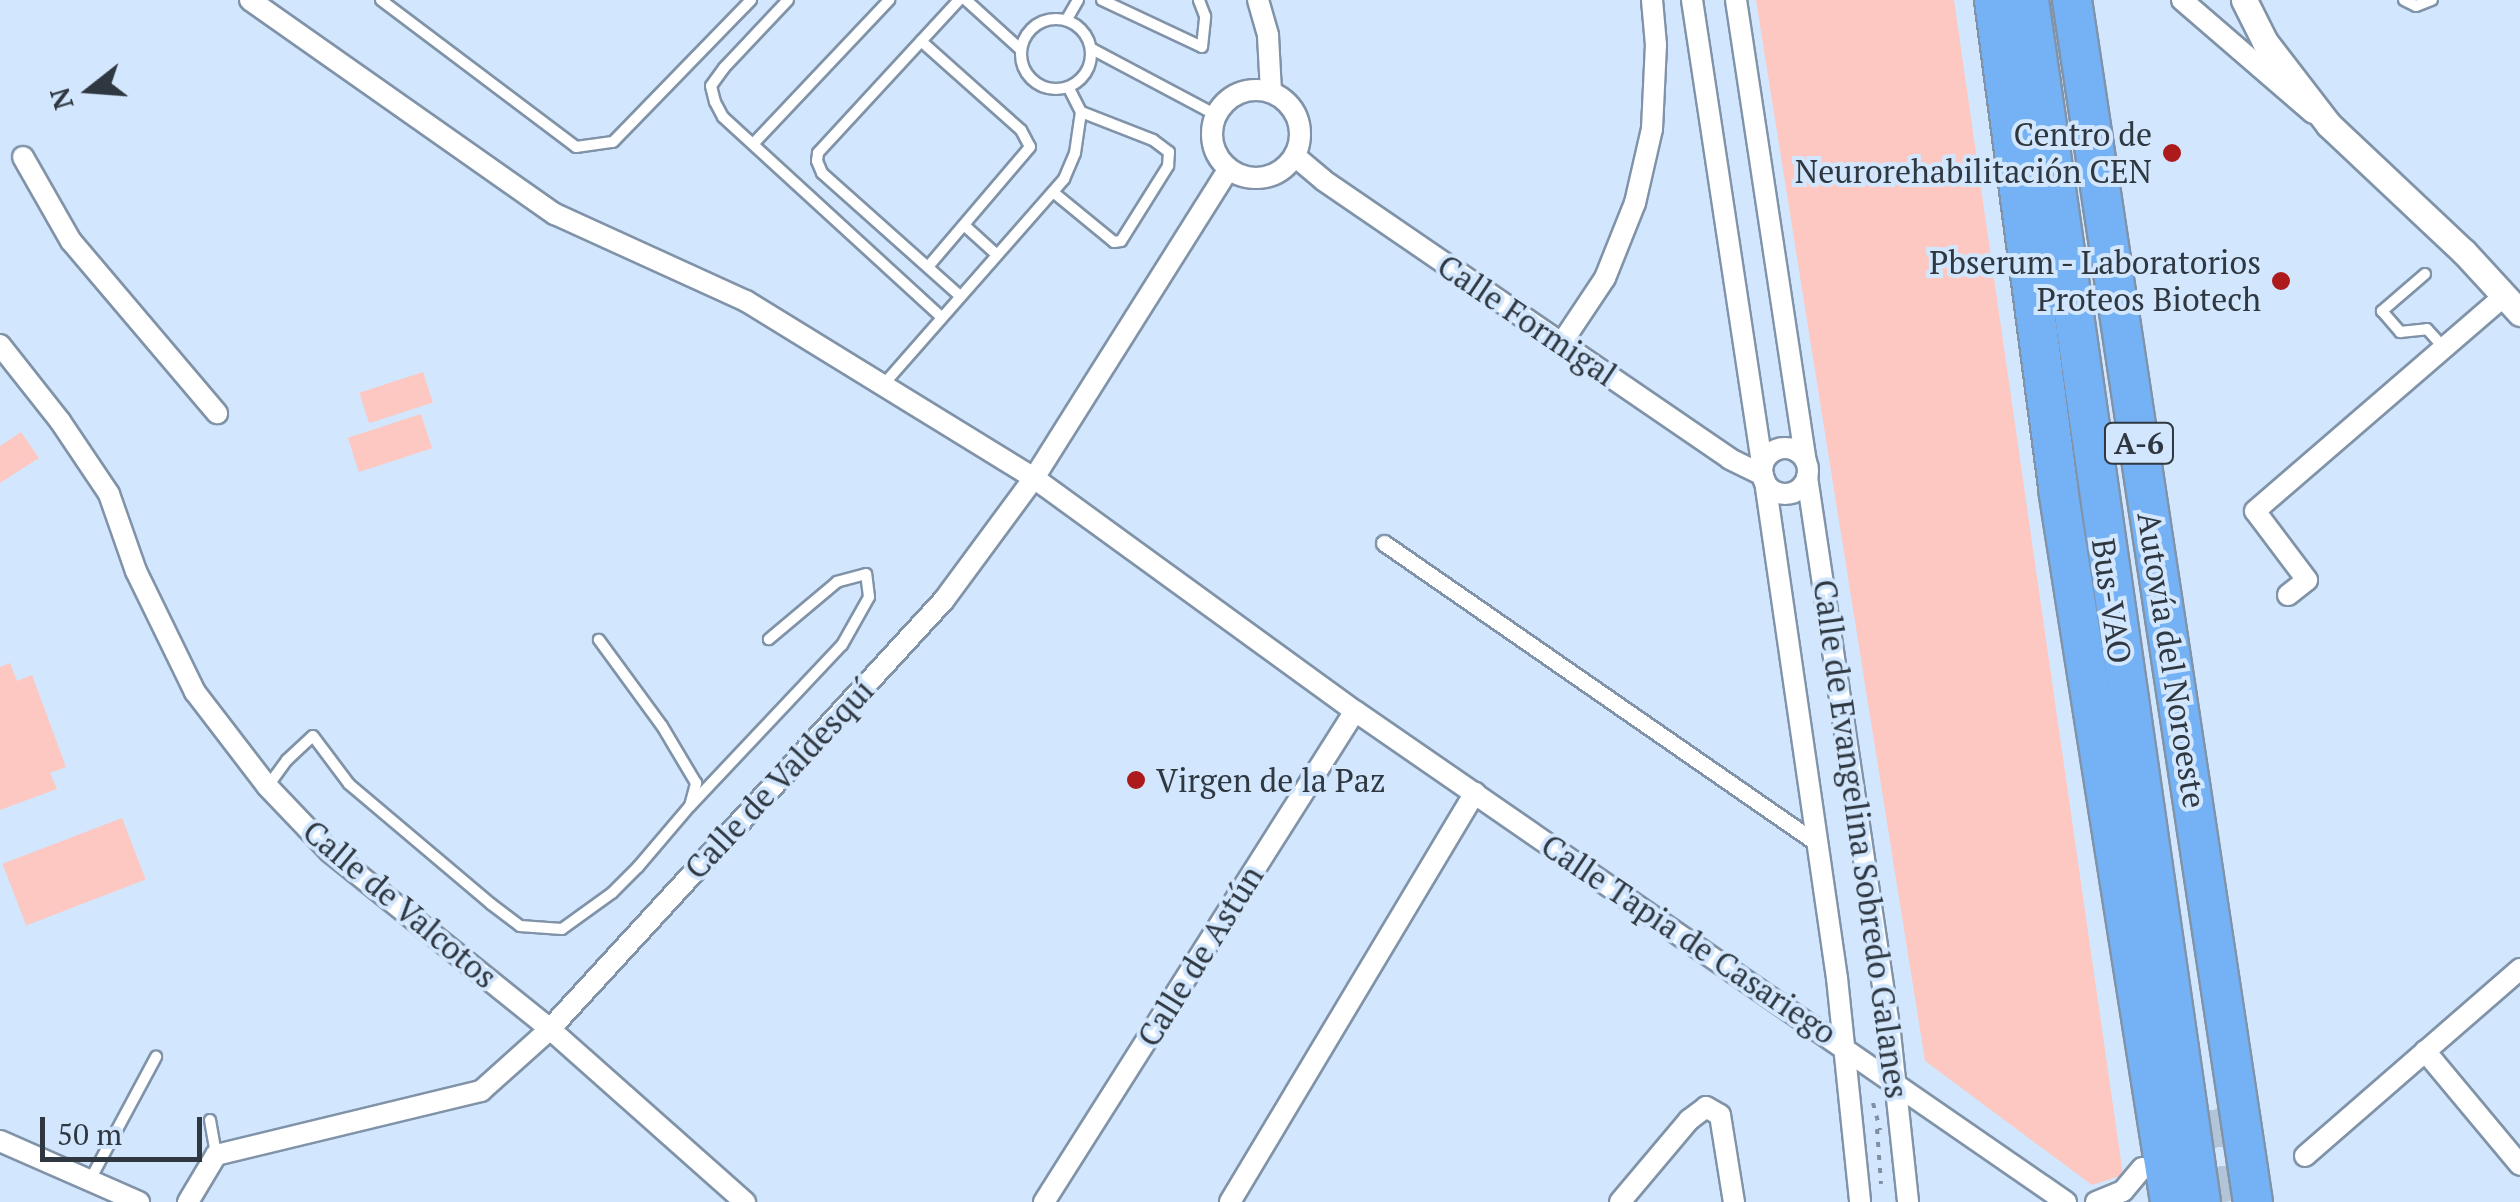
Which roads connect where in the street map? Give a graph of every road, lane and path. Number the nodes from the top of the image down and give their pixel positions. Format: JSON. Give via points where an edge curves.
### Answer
{"nodes":[{"id":1,"x":250,"y":0,"type":"edge"},
{"id":2,"x":380,"y":0,"type":"edge"},
{"id":3,"x":750,"y":0,"type":"edge"},
{"id":4,"x":788,"y":0,"type":"edge"},
{"id":5,"x":889,"y":0,"type":"edge"},
{"id":6,"x":963,"y":0,"type":"edge"},
{"id":7,"x":1078,"y":0,"type":"edge"},
{"id":8,"x":1102,"y":0,"type":"edge"},
{"id":9,"x":1199,"y":0,"type":"edge"},
{"id":10,"x":1258,"y":0,"type":"edge"},
{"id":11,"x":1652,"y":0,"type":"edge"},
{"id":12,"x":1692,"y":0,"type":"edge"},
{"id":13,"x":1736,"y":0,"type":"edge"},
{"id":14,"x":1994,"y":0,"type":"edge"},
{"id":15,"x":2029,"y":0,"type":"edge"},
{"id":16,"x":2044,"y":0,"type":"edge"},
{"id":17,"x":2072,"y":0,"type":"edge"},
{"id":18,"x":2099,"y":0,"type":"edge"},
{"id":19,"x":2182,"y":0,"type":"edge"},
{"id":20,"x":2244,"y":0,"type":"edge"},
{"id":21,"x":2404,"y":0,"type":"edge"},
{"id":22,"x":2432,"y":0,"type":"edge"},
{"id":23,"x":1066,"y":20,"type":"junction"},
{"id":24,"x":922,"y":41,"type":"junction"},
{"id":25,"x":1020,"y":49,"type":"junction"},
{"id":26,"x":1092,"y":49,"type":"junction"},
{"id":27,"x":1068,"y":87,"type":"junction"},
{"id":28,"x":1270,"y":92,"type":"junction"},
{"id":29,"x":1081,"y":112,"type":"junction"},
{"id":30,"x":1214,"y":114,"type":"junction"},
{"id":31,"x":2329,"y":124,"type":"junction"},
{"id":32,"x":754,"y":143,"type":"junction"},
{"id":33,"x":24,"y":157,"type":"dead end"},
{"id":34,"x":1296,"y":157,"type":"junction"},
{"id":35,"x":1228,"y":170,"type":"junction"},
{"id":36,"x":1053,"y":192,"type":"junction"},
{"id":37,"x":964,"y":225,"type":"junction"},
{"id":38,"x":996,"y":254,"type":"junction"},
{"id":39,"x":928,"y":267,"type":"junction"},
{"id":40,"x":2426,"y":274,"type":"dead end"},
{"id":41,"x":959,"y":294,"type":"junction"},
{"id":42,"x":2512,"y":305,"type":"edge"},
{"id":43,"x":940,"y":316,"type":"junction"},
{"id":44,"x":1561,"y":344,"type":"junction"},
{"id":45,"x":0,"y":345,"type":"edge"},
{"id":46,"x":2445,"y":349,"type":"junction"},
{"id":47,"x":884,"y":384,"type":"junction"},
{"id":48,"x":217,"y":413,"type":"dead end"},
{"id":49,"x":1807,"y":469,"type":"junction"},
{"id":50,"x":1764,"y":474,"type":"junction"},
{"id":51,"x":1034,"y":478,"type":"junction"},
{"id":52,"x":1384,"y":543,"type":"dead end"},
{"id":53,"x":2072,"y":584,"type":"junction"},
{"id":54,"x":2288,"y":595,"type":"dead end"},
{"id":55,"x":768,"y":639,"type":"dead end"},
{"id":56,"x":599,"y":640,"type":"dead end"},
{"id":57,"x":1355,"y":711,"type":"junction"},
{"id":58,"x":267,"y":786,"type":"junction"},
{"id":59,"x":1476,"y":793,"type":"junction"},
{"id":60,"x":690,"y":806,"type":"junction"},
{"id":61,"x":1818,"y":844,"type":"junction"},
{"id":62,"x":2207,"y":886,"type":"junction"},
{"id":63,"x":2520,"y":969,"type":"edge"},
{"id":64,"x":550,"y":1029,"type":"junction"},
{"id":65,"x":1845,"y":1047,"type":"junction"},
{"id":66,"x":2425,"y":1051,"type":"junction"},
{"id":67,"x":156,"y":1057,"type":"dead end"},
{"id":68,"x":1896,"y":1082,"type":"junction"},
{"id":69,"x":1849,"y":1096,"type":"junction"},
{"id":70,"x":2211,"y":1110,"type":"tunnel mouth"},
{"id":71,"x":210,"y":1120,"type":"dead end"},
{"id":72,"x":1877,"y":1129,"type":"junction"},
{"id":73,"x":1902,"y":1137,"type":"junction"},
{"id":74,"x":0,"y":1141,"type":"edge"},
{"id":75,"x":216,"y":1156,"type":"junction"},
{"id":76,"x":2305,"y":1156,"type":"dead end"},
{"id":77,"x":2520,"y":1165,"type":"edge"},
{"id":78,"x":90,"y":1180,"type":"junction"},
{"id":79,"x":2144,"y":1185,"type":"edge"},
{"id":80,"x":2050,"y":1188,"type":"junction"},
{"id":81,"x":140,"y":1202,"type":"edge"},
{"id":82,"x":188,"y":1202,"type":"edge"},
{"id":83,"x":746,"y":1202,"type":"edge"},
{"id":84,"x":1044,"y":1202,"type":"edge"},
{"id":85,"x":1230,"y":1202,"type":"edge"},
{"id":86,"x":1620,"y":1202,"type":"edge"},
{"id":87,"x":1734,"y":1202,"type":"edge"},
{"id":88,"x":1860,"y":1202,"type":"edge"},
{"id":89,"x":1882,"y":1202,"type":"edge"},
{"id":90,"x":1908,"y":1202,"type":"edge"},
{"id":91,"x":2066,"y":1202,"type":"edge"},
{"id":92,"x":2094,"y":1202,"type":"edge"},
{"id":93,"x":2170,"y":1202,"type":"edge"},
{"id":94,"x":2201,"y":1202,"type":"edge"},
{"id":95,"x":2253,"y":1202,"type":"edge"}],
"edges":[{"from":1,"to":47,"type":"street","name":"Calle Tapia de Casariego","via":[[555,214],[746,301]]},
{"from":2,"to":3,"type":"lane","via":[[576,147],[613,142]]},
{"from":4,"to":32,"type":"lane","via":[[711,86],[723,117]]},
{"from":5,"to":32,"type":"lane"},
{"from":6,"to":24,"type":"lane"},
{"from":6,"to":25,"type":"lane"},
{"from":7,"to":23,"type":"lane"},
{"from":8,"to":9,"type":"lane","via":[[1202,47],[1206,27]]},
{"from":10,"to":28,"type":"street","via":[[1268,36]]},
{"from":11,"to":44,"type":"street","via":[[1652,129],[1634,203],[1605,278]]},
{"from":12,"to":50,"type":"street","name":"Calle de Evangelina Sobredo Galanes"},
{"from":13,"to":49,"type":"street","name":"Calle de Evangelina Sobredo Galanes"},
{"from":14,"to":53,"type":"highway","number":"A-6"},
{"from":15,"to":94,"type":"highway","name":"Bus-VAO"},
{"from":16,"to":70,"type":"highway"},
{"from":17,"to":62,"type":"highway","name":"Autovía del Noroeste","number":"A-6"},
{"from":18,"to":62,"type":"highway","via":[[2127,232],[2182,579]]},
{"from":19,"to":31,"type":"street"},
{"from":20,"to":31,"type":"street","via":[[2266,42]]},
{"from":21,"to":22,"type":"lane","via":[[2416,6]]},
{"from":23,"to":25,"type":"lane","via":[[1038,24]]},
{"from":23,"to":26,"type":"lane","via":[[1084,30]]},
{"from":24,"to":37,"type":"lane","via":[[1021,130],[1030,147]]},
{"from":24,"to":39,"type":"lane","via":[[817,160],[822,172]]},
{"from":25,"to":27,"type":"lane","via":[[1023,69],[1036,85]]},
{"from":26,"to":27,"type":"lane","via":[[1089,69]]},
{"from":26,"to":30,"type":"lane"},
{"from":27,"to":29,"type":"lane"},
{"from":28,"to":30,"type":"street","via":[[1245,90]]},
{"from":28,"to":34,"type":"street","via":[[1284,98],[1302,130]]},
{"from":29,"to":36,"type":"lane","via":[[1075,153]]},
{"from":29,"to":36,"type":"lane","via":[[1154,140],[1169,152],[1168,166],[1121,242]]},
{"from":30,"to":35,"type":"street","via":[[1213,149]]},
{"from":31,"to":42,"type":"street"},
{"from":32,"to":43,"type":"lane"},
{"from":33,"to":48,"type":"street","via":[[71,241]]},
{"from":34,"to":35,"type":"street","via":[[1274,176],[1251,180]]},
{"from":34,"to":44,"type":"street","name":"Calle Formigal"},
{"from":35,"to":51,"type":"street","name":"Calle de Valdesquí"},
{"from":36,"to":38,"type":"lane"},
{"from":37,"to":38,"type":"lane"},
{"from":37,"to":39,"type":"lane"},
{"from":38,"to":41,"type":"lane"},
{"from":39,"to":41,"type":"lane"},
{"from":40,"to":46,"type":"lane","via":[[2382,310],[2400,332],[2426,329]]},
{"from":41,"to":43,"type":"lane"},
{"from":42,"to":46,"type":"street"},
{"from":43,"to":47,"type":"lane"},
{"from":44,"to":50,"type":"street","name":"Calle Formigal","via":[[1730,459]]},
{"from":45,"to":58,"type":"street","name":"Calle de Valcotos","via":[[109,494],[136,571],[195,692]]},
{"from":46,"to":54,"type":"street","via":[[2255,511],[2307,580]]},
{"from":47,"to":51,"type":"street","name":"Calle Tapia de Casariego"},
{"from":49,"to":50,"type":"street","via":[[1796,452],[1782,449],[1770,455]]},
{"from":49,"to":50,"type":"street","via":[[1800,489],[1788,494],[1774,491]]},
{"from":49,"to":68,"type":"street","name":"Calle de Evangelina Sobredo Galanes"},
{"from":50,"to":61,"type":"street","name":"Calle de Evangelina Sobredo Galanes"},
{"from":51,"to":57,"type":"street","name":"Calle Tapia de Casariego"},
{"from":51,"to":64,"type":"street","name":"Calle de Valdesquí","via":[[944,600]]},
{"from":52,"to":61,"type":"street"},
{"from":53,"to":79,"type":"highway","via":[[2070,676]]},
{"from":53,"to":93,"type":"highway","number":"A-6"},
{"from":55,"to":60,"type":"lane","via":[[837,582],[866,574],[868,596],[842,645]]},
{"from":56,"to":60,"type":"lane","via":[[696,783]]},
{"from":57,"to":59,"type":"street","name":"Calle Tapia de Casariego"},
{"from":57,"to":84,"type":"street","name":"Calle de Astún"},
{"from":58,"to":60,"type":"lane","via":[[313,736],[383,815],[520,926],[540,930],[562,929],[612,893]]},
{"from":58,"to":64,"type":"street","name":"Calle de Valcotos","via":[[330,852]]},
{"from":59,"to":65,"type":"street","name":"Calle Tapia de Casariego"},
{"from":59,"to":85,"type":"street"},
{"from":61,"to":65,"type":"street","name":"Calle de Evangelina Sobredo Galanes"},
{"from":62,"to":95,"type":"highway","name":"Autovía del Noroeste","number":"A-6"},
{"from":63,"to":66,"type":"street"},
{"from":64,"to":75,"type":"street","name":"Calle de Valdesquí","via":[[481,1091]]},
{"from":64,"to":83,"type":"street","name":"Calle de Valcotos"},
{"from":65,"to":68,"type":"street","name":"Calle Tapia de Casariego"},
{"from":65,"to":69,"type":"street","name":"Calle de Evangelina Sobredo Galanes"},
{"from":66,"to":76,"type":"street"},
{"from":66,"to":77,"type":"street"},
{"from":67,"to":78,"type":"lane"},
{"from":68,"to":73,"type":"street","name":"Calle de Evangelina Sobredo Galanes"},
{"from":68,"to":80,"type":"street","name":"Calle Tapia de Casariego"},
{"from":69,"to":72,"type":"path","via":[[1874,1104]]},
{"from":69,"to":88,"type":"street","name":"Calle de Evangelina Sobredo Galanes"},
{"from":71,"to":75,"type":"lane"},
{"from":72,"to":73,"type":"path"},
{"from":72,"to":89,"type":"path"},
{"from":73,"to":90,"type":"street","name":"Calle de Evangelina Sobredo Galanes"},
{"from":74,"to":78,"type":"street"},
{"from":75,"to":82,"type":"street"},
{"from":78,"to":81,"type":"street"},
{"from":79,"to":92,"type":"street","name":"Calle Tapia de Casariego"},
{"from":80,"to":91,"type":"street","name":"Calle Tapia de Casariego"},
{"from":80,"to":92,"type":"street","name":"Calle Tapia de Casariego"},
{"from":86,"to":87,"type":"street","via":[[1706,1107],[1720,1115]]}]}
